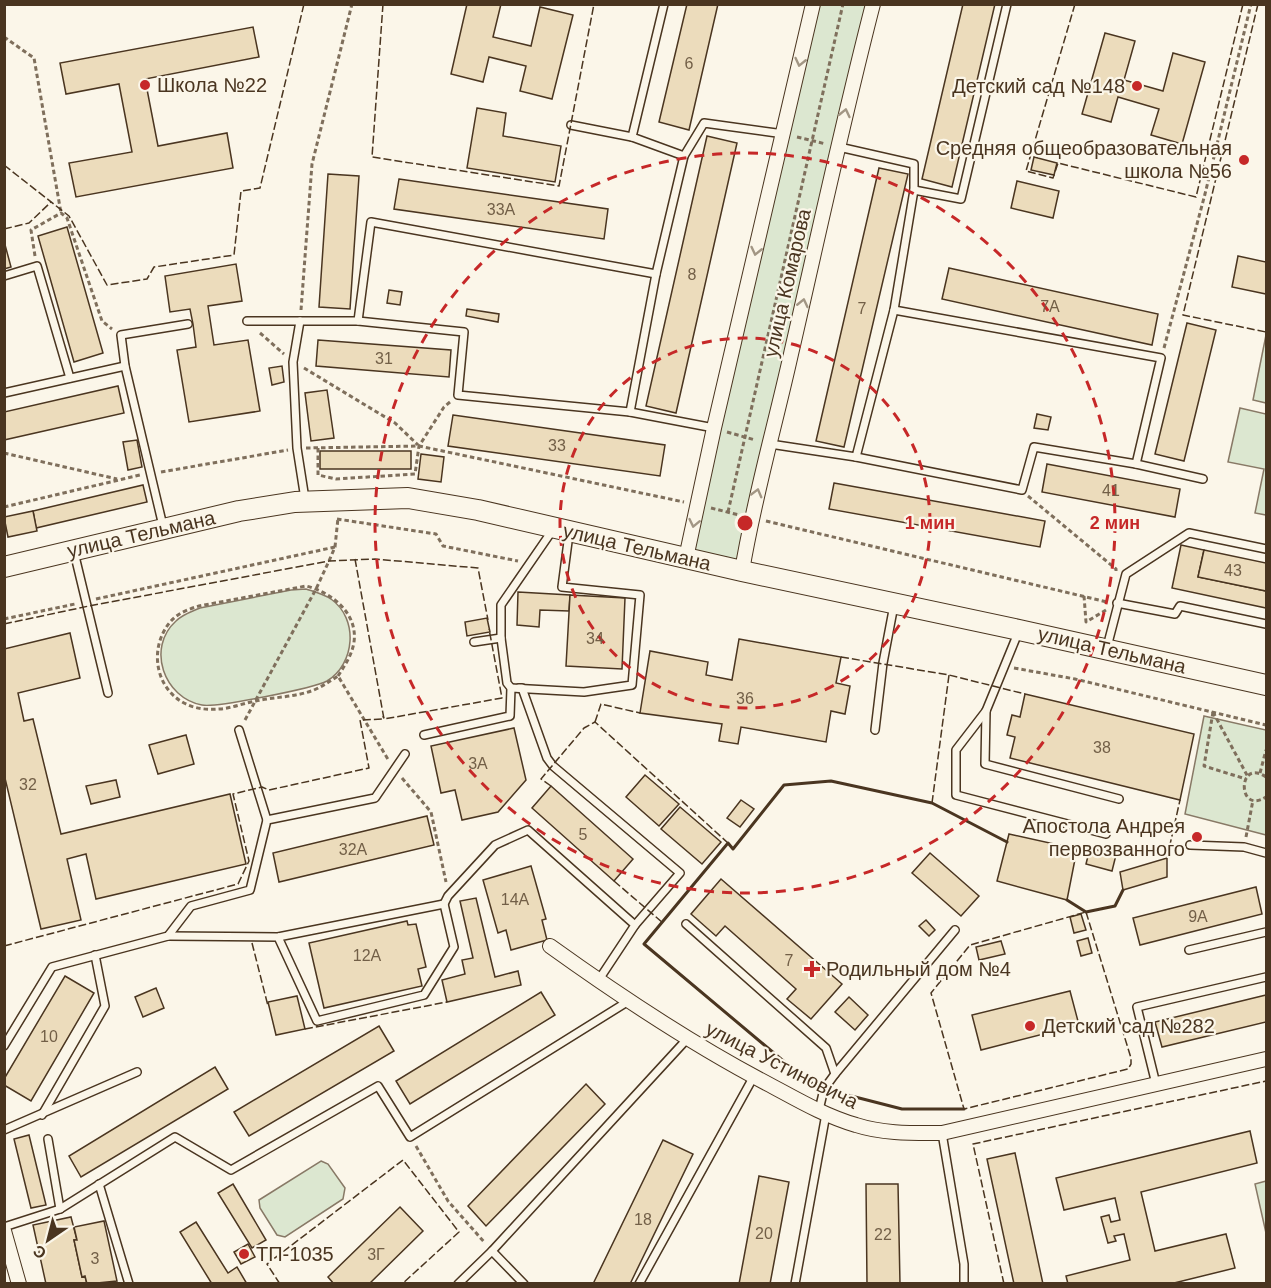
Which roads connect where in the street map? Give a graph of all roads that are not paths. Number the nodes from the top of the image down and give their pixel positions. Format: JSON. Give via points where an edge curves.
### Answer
{"nodes":[{"id":1,"x":664,"y":4,"type":"edge"},
{"id":2,"x":813,"y":4,"type":"edge"},
{"id":3,"x":873,"y":4,"type":"edge"},
{"id":4,"x":1007,"y":4,"type":"edge"},
{"id":5,"x":571,"y":125,"type":"dead end"},
{"id":6,"x":784,"y":134,"type":"junction"},
{"id":7,"x":632,"y":137,"type":"junction"},
{"id":8,"x":839,"y":147,"type":"junction"},
{"id":9,"x":684,"y":156,"type":"junction"},
{"id":10,"x":914,"y":190,"type":"junction"},
{"id":11,"x":656,"y":274,"type":"junction"},
{"id":12,"x":4,"y":276,"type":"edge"},
{"id":13,"x":894,"y":310,"type":"junction"},
{"id":14,"x":247,"y":321,"type":"road end"},
{"id":15,"x":300,"y":321,"type":"junction"},
{"id":16,"x":358,"y":321,"type":"junction"},
{"id":17,"x":188,"y":324,"type":"dead end"},
{"id":18,"x":125,"y":366,"type":"junction"},
{"id":19,"x":70,"y":378,"type":"junction"},
{"id":20,"x":4,"y":393,"type":"edge"},
{"id":21,"x":630,"y":412,"type":"junction"},
{"id":22,"x":714,"y":428,"type":"junction"},
{"id":23,"x":770,"y":444,"type":"junction"},
{"id":24,"x":856,"y":457,"type":"junction"},
{"id":25,"x":1136,"y":464,"type":"junction"},
{"id":26,"x":1203,"y":479,"type":"dead end"},
{"id":27,"x":306,"y":502,"type":"junction"},
{"id":28,"x":164,"y":528,"type":"junction"},
{"id":29,"x":561,"y":530,"type":"junction"},
{"id":30,"x":1266,"y":549,"type":"edge"},
{"id":31,"x":74,"y":550,"type":"junction"},
{"id":32,"x":686,"y":558,"type":"junction"},
{"id":33,"x":4,"y":567,"type":"edge"},
{"id":34,"x":742,"y":571,"type":"junction"},
{"id":35,"x":894,"y":603,"type":"junction"},
{"id":36,"x":1117,"y":603,"type":"junction"},
{"id":37,"x":1266,"y":624,"type":"edge"},
{"id":38,"x":1019,"y":630,"type":"junction"},
{"id":39,"x":501,"y":638,"type":"junction"},
{"id":40,"x":474,"y":642,"type":"dead end"},
{"id":41,"x":1106,"y":649,"type":"junction"},
{"id":42,"x":1266,"y":685,"type":"edge"},
{"id":43,"x":511,"y":688,"type":"junction"},
{"id":44,"x":522,"y":688,"type":"junction"},
{"id":45,"x":108,"y":693,"type":"dead end"},
{"id":46,"x":986,"y":711,"type":"junction"},
{"id":47,"x":239,"y":730,"type":"road end"},
{"id":48,"x":875,"y":730,"type":"dead end"},
{"id":49,"x":424,"y":735,"type":"dead end"},
{"id":50,"x":405,"y":754,"type":"dead end"},
{"id":51,"x":1119,"y":799,"type":"dead end"},
{"id":52,"x":267,"y":820,"type":"junction"},
{"id":53,"x":1106,"y":834,"type":"dead end"},
{"id":54,"x":1190,"y":845,"type":"dead end"},
{"id":55,"x":1266,"y":853,"type":"edge"},
{"id":56,"x":444,"y":904,"type":"junction"},
{"id":57,"x":686,"y":924,"type":"dead end"},
{"id":58,"x":635,"y":925,"type":"junction"},
{"id":59,"x":955,"y":930,"type":"dead end"},
{"id":60,"x":1266,"y":932,"type":"edge"},
{"id":61,"x":168,"y":936,"type":"junction"},
{"id":62,"x":278,"y":937,"type":"junction"},
{"id":63,"x":550,"y":946,"type":"dead end"},
{"id":64,"x":1189,"y":950,"type":"dead end"},
{"id":65,"x":95,"y":955,"type":"junction"},
{"id":66,"x":1266,"y":977,"type":"edge"},
{"id":67,"x":598,"y":981,"type":"junction"},
{"id":68,"x":627,"y":1002,"type":"junction"},
{"id":69,"x":688,"y":1038,"type":"junction"},
{"id":70,"x":4,"y":1046,"type":"edge"},
{"id":71,"x":1266,"y":1059,"type":"edge"},
{"id":72,"x":136,"y":1072,"type":"dead end"},
{"id":73,"x":835,"y":1074,"type":"junction"},
{"id":74,"x":754,"y":1077,"type":"junction"},
{"id":75,"x":1156,"y":1084,"type":"junction"},
{"id":76,"x":823,"y":1112,"type":"junction"},
{"id":77,"x":42,"y":1115,"type":"junction"},
{"id":78,"x":4,"y":1130,"type":"edge"},
{"id":79,"x":942,"y":1133,"type":"junction"},
{"id":80,"x":48,"y":1139,"type":"dead end"},
{"id":81,"x":99,"y":1185,"type":"junction"},
{"id":82,"x":60,"y":1209,"type":"junction"},
{"id":83,"x":4,"y":1229,"type":"edge"},
{"id":84,"x":492,"y":1251,"type":"junction"},
{"id":85,"x":19,"y":1284,"type":"edge"},
{"id":86,"x":129,"y":1284,"type":"edge"},
{"id":87,"x":458,"y":1284,"type":"edge"},
{"id":88,"x":524,"y":1284,"type":"edge"},
{"id":89,"x":639,"y":1284,"type":"edge"},
{"id":90,"x":795,"y":1284,"type":"edge"},
{"id":91,"x":964,"y":1284,"type":"edge"}],
"edges":[{"from":1,"to":7,"type":"lane"},
{"from":2,"to":6,"type":"street","name":"улица Комарова","one_way":true},
{"from":8,"to":3,"type":"street","name":"улица Комарова","one_way":true},
{"from":4,"to":10,"type":"lane","via":[[961,199]]},
{"from":5,"to":7,"type":"lane"},
{"from":6,"to":9,"type":"lane","via":[[704,123]]},
{"from":6,"to":22,"type":"street","name":"улица Комарова","one_way":true},
{"from":7,"to":9,"type":"lane"},
{"from":8,"to":10,"type":"lane","via":[[914,164]]},
{"from":23,"to":8,"type":"street","name":"улица Комарова","one_way":true},
{"from":9,"to":11,"type":"lane"},
{"from":10,"to":13,"type":"lane"},
{"from":11,"to":16,"type":"lane","via":[[371,222]]},
{"from":11,"to":21,"type":"lane"},
{"from":12,"to":19,"type":"lane","via":[[37,266]]},
{"from":13,"to":24,"type":"lane"},
{"from":13,"to":25,"type":"lane","via":[[1161,358]]},
{"from":14,"to":15,"type":"lane"},
{"from":15,"to":16,"type":"lane"},
{"from":15,"to":27,"type":"lane","via":[[293,362],[297,448]]},
{"from":16,"to":21,"type":"lane","via":[[464,332],[458,395]]},
{"from":17,"to":18,"type":"lane","via":[[121,335]]},
{"from":18,"to":19,"type":"lane"},
{"from":18,"to":28,"type":"lane"},
{"from":19,"to":20,"type":"lane"},
{"from":21,"to":22,"type":"lane"},
{"from":22,"to":32,"type":"street","name":"улица Комарова","one_way":true},
{"from":23,"to":24,"type":"lane"},
{"from":34,"to":23,"type":"street","name":"улица Комарова","one_way":true},
{"from":24,"to":25,"type":"lane","via":[[1022,490],[1034,447]]},
{"from":25,"to":26,"type":"lane"},
{"from":27,"to":28,"type":"main road","name":"улица Тельмана","via":[[239,511]]},
{"from":27,"to":29,"type":"main road","name":"улица Тельмана","via":[[408,498]]},
{"from":28,"to":31,"type":"main road","name":"улица Тельмана"},
{"from":29,"to":32,"type":"main road","name":"улица Тельмана"},
{"from":29,"to":39,"type":"lane","via":[[529,563],[501,605]]},
{"from":29,"to":44,"type":"lane","via":[[562,586],[640,595],[632,685],[584,692]]},
{"from":30,"to":36,"type":"lane","via":[[1189,533],[1126,574]]},
{"from":31,"to":33,"type":"main road","name":"улица Тельмана"},
{"from":31,"to":45,"type":"lane"},
{"from":32,"to":34,"type":"main road","name":"улица Тельмана"},
{"from":34,"to":35,"type":"main road","name":"улица Тельмана"},
{"from":35,"to":38,"type":"main road","name":"улица Тельмана"},
{"from":35,"to":48,"type":"lane"},
{"from":36,"to":37,"type":"lane","via":[[1175,614],[1180,606]]},
{"from":36,"to":41,"type":"lane"},
{"from":38,"to":41,"type":"main road","name":"улица Тельмана"},
{"from":38,"to":46,"type":"lane"},
{"from":39,"to":40,"type":"lane"},
{"from":39,"to":43,"type":"lane"},
{"from":41,"to":42,"type":"main road","name":"улица Тельмана"},
{"from":43,"to":44,"type":"lane"},
{"from":43,"to":49,"type":"lane","via":[[510,716]]},
{"from":44,"to":58,"type":"lane","via":[[553,766],[680,873]]},
{"from":46,"to":51,"type":"lane","via":[[985,764]]},
{"from":46,"to":53,"type":"lane","via":[[956,750],[956,795]]},
{"from":47,"to":52,"type":"lane"},
{"from":50,"to":52,"type":"lane","via":[[375,798]]},
{"from":52,"to":61,"type":"lane","via":[[250,890],[191,906]]},
{"from":54,"to":55,"type":"lane","via":[[1244,847]]},
{"from":56,"to":58,"type":"lane","via":[[495,845],[528,830]]},
{"from":56,"to":62,"type":"lane"},
{"from":56,"to":62,"type":"lane","via":[[454,947],[424,995],[317,1021]]},
{"from":57,"to":73,"type":"lane","via":[[826,1048]]},
{"from":58,"to":67,"type":"lane"},
{"from":59,"to":73,"type":"lane"},
{"from":60,"to":64,"type":"lane"},
{"from":61,"to":62,"type":"lane"},
{"from":61,"to":65,"type":"lane"},
{"from":63,"to":67,"type":"street","name":"улица Устиновича"},
{"from":65,"to":70,"type":"lane","via":[[52,967]]},
{"from":65,"to":77,"type":"lane","via":[[105,1006]]},
{"from":66,"to":75,"type":"lane","via":[[1137,1007]]},
{"from":67,"to":68,"type":"street","name":"улица Устиновича"},
{"from":68,"to":69,"type":"street","name":"улица Устиновича"},
{"from":68,"to":81,"type":"lane","via":[[410,1137],[378,1086],[231,1170],[175,1137]]},
{"from":69,"to":74,"type":"street","name":"улица Устиновича"},
{"from":69,"to":84,"type":"lane"},
{"from":71,"to":75,"type":"street","name":"улица Устиновича"},
{"from":72,"to":77,"type":"lane"},
{"from":73,"to":76,"type":"lane","via":[[824,1089]]},
{"from":74,"to":76,"type":"street","name":"улица Устиновича"},
{"from":74,"to":89,"type":"lane"},
{"from":75,"to":79,"type":"street","name":"улица Устиновича"},
{"from":76,"to":79,"type":"street","name":"улица Устиновича","via":[[887,1132]]},
{"from":76,"to":90,"type":"lane"},
{"from":77,"to":78,"type":"lane"},
{"from":79,"to":91,"type":"lane"},
{"from":80,"to":82,"type":"lane"},
{"from":81,"to":82,"type":"lane"},
{"from":81,"to":86,"type":"lane"},
{"from":82,"to":83,"type":"lane"},
{"from":83,"to":85,"type":"street"},
{"from":84,"to":87,"type":"lane"},
{"from":84,"to":88,"type":"lane"}]}
